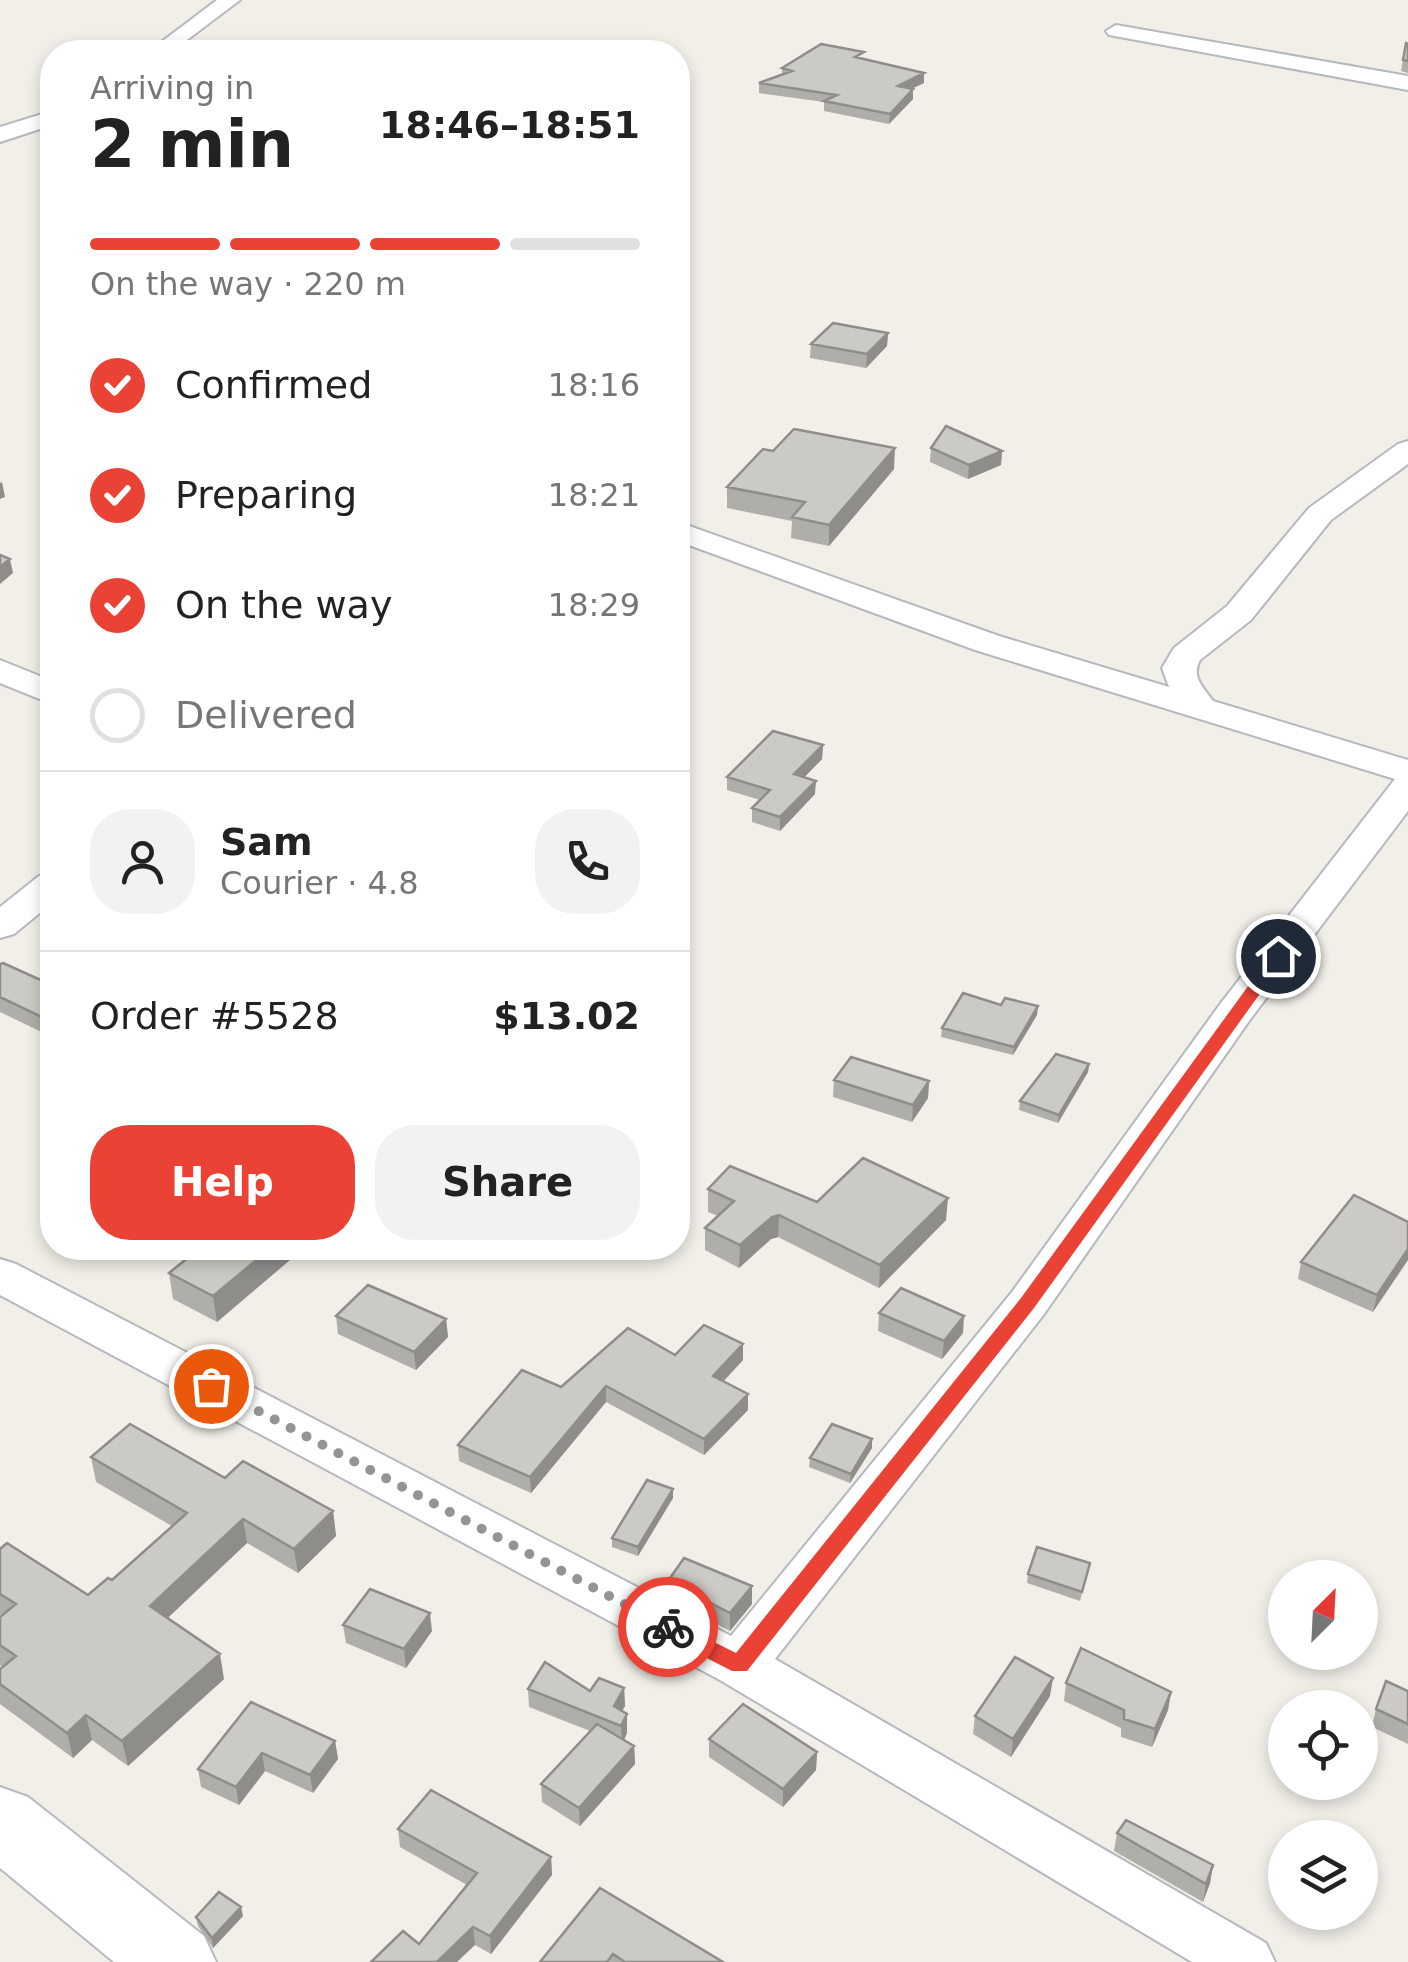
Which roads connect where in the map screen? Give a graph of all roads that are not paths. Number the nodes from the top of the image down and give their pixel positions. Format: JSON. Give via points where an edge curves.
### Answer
{"nodes":[{"id":1,"x":230,"y":0,"type":"edge"},
{"id":2,"x":1116,"y":31,"type":"dead end"},
{"id":3,"x":175,"y":40,"type":"edge"},
{"id":4,"x":1408,"y":83,"type":"edge"},
{"id":5,"x":40,"y":122,"type":"edge"},
{"id":6,"x":0,"y":135,"type":"edge"},
{"id":7,"x":1408,"y":450,"type":"edge"},
{"id":8,"x":690,"y":535,"type":"edge"},
{"id":9,"x":0,"y":670,"type":"edge"},
{"id":10,"x":40,"y":688,"type":"edge"},
{"id":11,"x":1200,"y":708,"type":"junction"},
{"id":12,"x":1408,"y":771,"type":"edge"},
{"id":13,"x":1408,"y":786,"type":"edge"},
{"id":14,"x":40,"y":894,"type":"edge"},
{"id":15,"x":0,"y":926,"type":"edge"},
{"id":16,"x":0,"y":1275,"type":"edge"},
{"id":17,"x":740,"y":1665,"type":"junction"},
{"id":18,"x":0,"y":1821,"type":"edge"},
{"id":19,"x":175,"y":1962,"type":"edge"},
{"id":20,"x":1246,"y":1962,"type":"edge"}],
"edges":[{"from":1,"to":3,"type":"street"},
{"from":2,"to":4,"type":"street"},
{"from":5,"to":6,"type":"street"},
{"from":7,"to":11,"type":"street","via":[[1320,514],[1239,612],[1186,655],[1180,679]]},
{"from":8,"to":11,"type":"street","via":[[988,643]]},
{"from":9,"to":10,"type":"street"},
{"from":11,"to":12,"type":"street"},
{"from":13,"to":17,"type":"street","via":[[1235,1012],[1028,1303]]},
{"from":14,"to":15,"type":"street"},
{"from":16,"to":17,"type":"street"},
{"from":17,"to":20,"type":"street"},
{"from":18,"to":19,"type":"street"}]}
